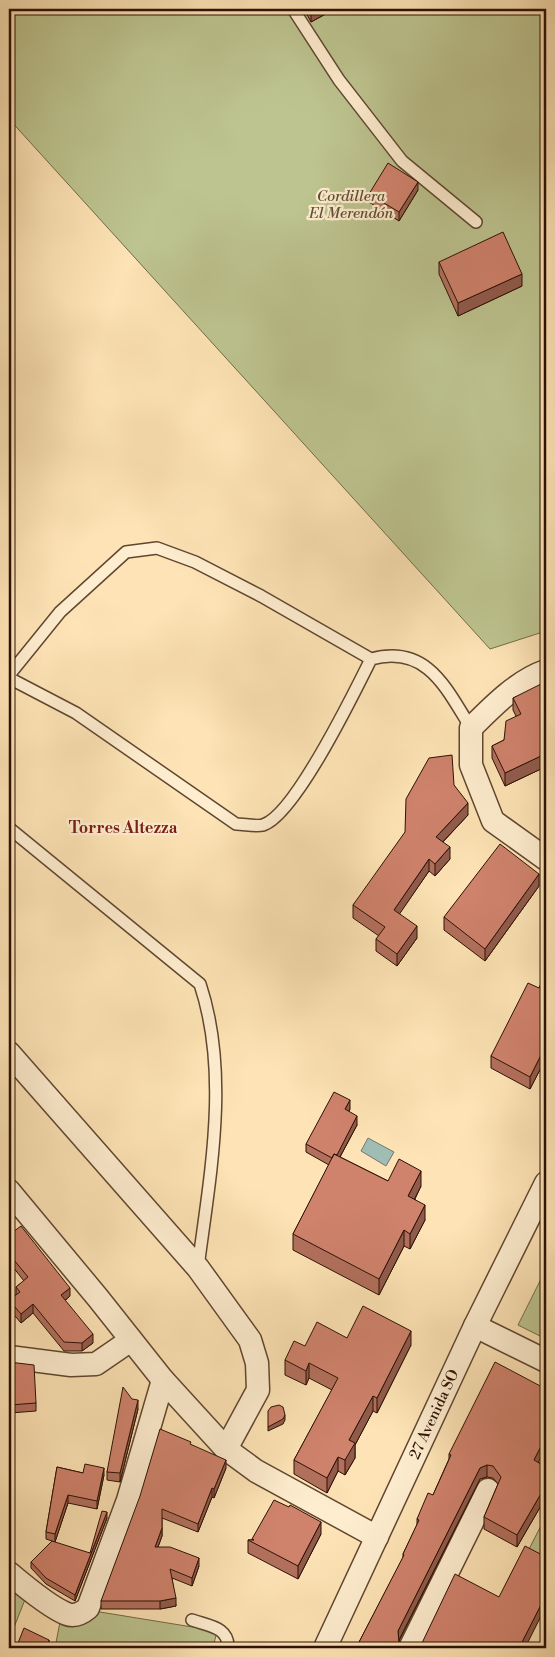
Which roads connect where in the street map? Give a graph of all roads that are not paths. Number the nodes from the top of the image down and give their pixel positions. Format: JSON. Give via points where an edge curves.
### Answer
{"nodes":[{"id":1,"x":293,"y":9,"type":"edge"},
{"id":2,"x":476,"y":222,"type":"dead end"},
{"id":3,"x":371,"y":659,"type":"junction"},
{"id":4,"x":546,"y":671,"type":"edge"},
{"id":5,"x":9,"y":676,"type":"edge"},
{"id":6,"x":470,"y":728,"type":"junction"},
{"id":7,"x":9,"y":828,"type":"edge"},
{"id":8,"x":546,"y":859,"type":"edge"},
{"id":9,"x":9,"y":1053,"type":"edge"},
{"id":10,"x":546,"y":1183,"type":"edge"},
{"id":11,"x":9,"y":1191,"type":"edge"},
{"id":12,"x":198,"y":1268,"type":"junction"},
{"id":13,"x":475,"y":1326,"type":"junction"},
{"id":14,"x":132,"y":1340,"type":"junction"},
{"id":15,"x":9,"y":1357,"type":"edge"},
{"id":16,"x":546,"y":1361,"type":"edge"},
{"id":17,"x":163,"y":1380,"type":"junction"},
{"id":18,"x":226,"y":1449,"type":"junction"},
{"id":19,"x":488,"y":1490,"type":"dead end"},
{"id":20,"x":377,"y":1537,"type":"junction"},
{"id":21,"x":9,"y":1572,"type":"edge"},
{"id":22,"x":192,"y":1620,"type":"dead end"},
{"id":23,"x":228,"y":1648,"type":"edge"},
{"id":24,"x":325,"y":1648,"type":"edge"},
{"id":25,"x":410,"y":1648,"type":"edge"}],
"edges":[{"from":1,"to":2,"type":"lane","via":[[339,80],[402,161]]},
{"from":3,"to":5,"type":"lane","via":[[261,596],[195,562],[156,548],[126,552],[60,612]]},
{"from":3,"to":5,"type":"lane","via":[[330,741],[282,810],[263,824],[236,824],[76,713]]},
{"from":3,"to":6,"type":"lane","via":[[386,655],[414,659],[439,676]]},
{"from":4,"to":6,"type":"street","via":[[536,674],[494,705]]},
{"from":6,"to":8,"type":"street","via":[[471,766],[493,820]]},
{"from":7,"to":12,"type":"lane","via":[[200,984],[208,1008],[216,1073],[212,1158]]},
{"from":9,"to":12,"type":"street"},
{"from":10,"to":13,"type":"street","name":"27 Avenida SO"},
{"from":11,"to":14,"type":"street"},
{"from":12,"to":18,"type":"street","via":[[250,1340],[257,1364],[258,1390]]},
{"from":13,"to":16,"type":"street"},
{"from":13,"to":20,"type":"street","name":"27 Avenida SO"},
{"from":14,"to":15,"type":"street","via":[[96,1364],[71,1365]]},
{"from":14,"to":17,"type":"street"},
{"from":17,"to":18,"type":"street"},
{"from":17,"to":21,"type":"street","via":[[128,1500],[88,1608],[82,1614],[68,1614],[24,1586]]},
{"from":18,"to":20,"type":"street","via":[[256,1471]]},
{"from":19,"to":25,"type":"street"},
{"from":20,"to":24,"type":"street","name":"27 Avenida SO"},
{"from":22,"to":23,"type":"lane","via":[[222,1630]]}]}
